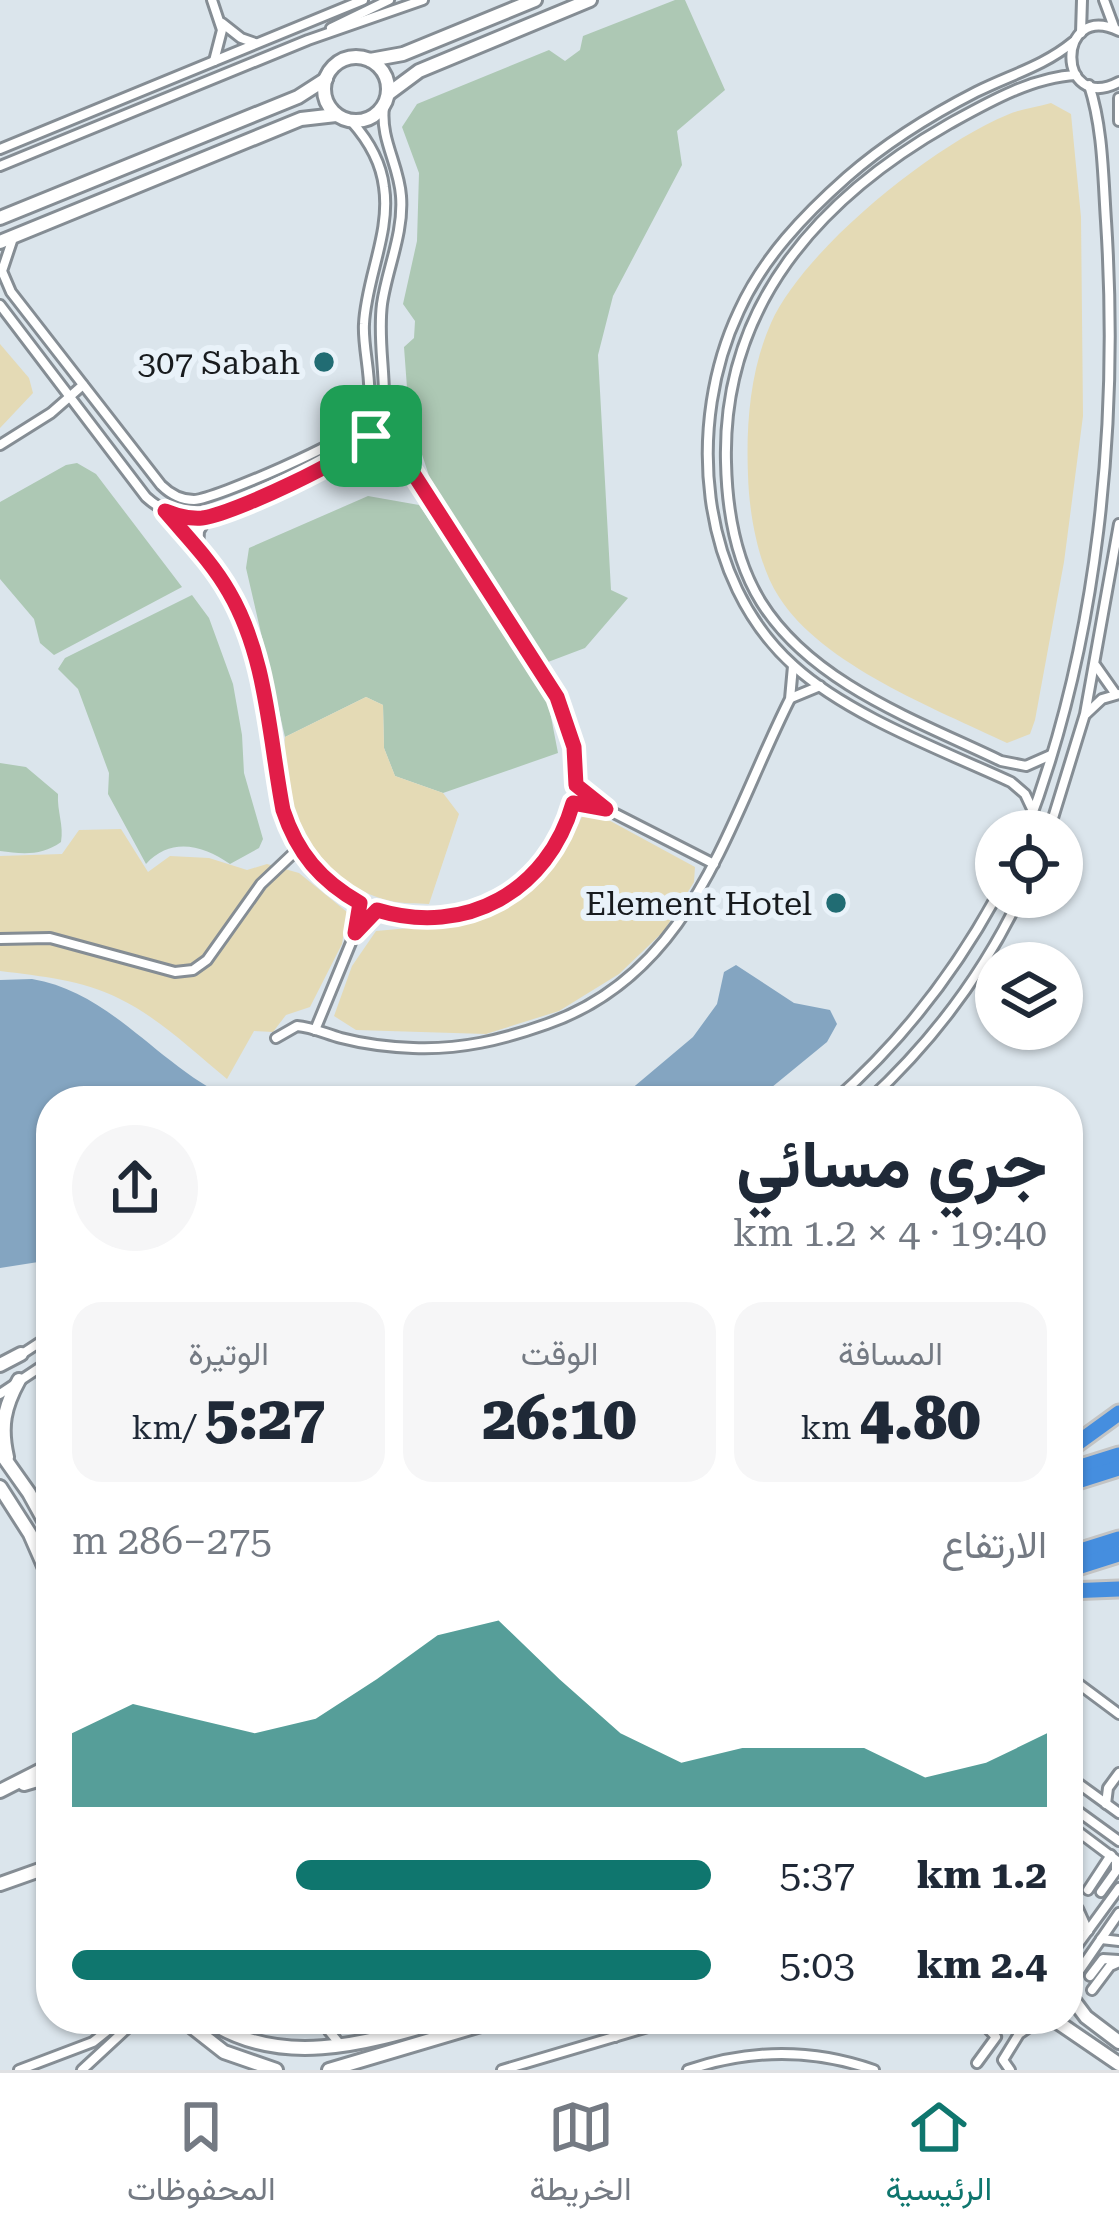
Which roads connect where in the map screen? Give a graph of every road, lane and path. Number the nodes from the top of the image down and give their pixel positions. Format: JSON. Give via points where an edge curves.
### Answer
{"nodes":[{"id":1,"x":212,"y":0,"type":"edge"},
{"id":2,"x":363,"y":0,"type":"edge"},
{"id":3,"x":389,"y":0,"type":"edge"},
{"id":4,"x":423,"y":0,"type":"edge"},
{"id":5,"x":535,"y":0,"type":"edge"},
{"id":6,"x":590,"y":0,"type":"edge"},
{"id":7,"x":1082,"y":0,"type":"edge"},
{"id":8,"x":1104,"y":0,"type":"edge"},
{"id":9,"x":220,"y":22,"type":"junction"},
{"id":10,"x":1117,"y":29,"type":"edge"},
{"id":11,"x":1081,"y":32,"type":"junction"},
{"id":12,"x":308,"y":40,"type":"junction"},
{"id":13,"x":1073,"y":42,"type":"junction"},
{"id":14,"x":257,"y":43,"type":"junction"},
{"id":15,"x":370,"y":60,"type":"junction"},
{"id":16,"x":213,"y":62,"type":"junction"},
{"id":17,"x":1076,"y":75,"type":"junction"},
{"id":18,"x":326,"y":79,"type":"junction"},
{"id":19,"x":1119,"y":82,"type":"edge"},
{"id":20,"x":1089,"y":86,"type":"junction"},
{"id":21,"x":1119,"y":98,"type":"edge"},
{"id":22,"x":386,"y":100,"type":"junction"},
{"id":23,"x":337,"y":115,"type":"junction"},
{"id":24,"x":352,"y":122,"type":"junction"},
{"id":25,"x":1119,"y":122,"type":"edge"},
{"id":26,"x":0,"y":149,"type":"edge"},
{"id":27,"x":0,"y":166,"type":"edge"},
{"id":28,"x":0,"y":218,"type":"edge"},
{"id":29,"x":15,"y":237,"type":"junction"},
{"id":30,"x":0,"y":242,"type":"edge"},
{"id":31,"x":0,"y":305,"type":"edge"},
{"id":32,"x":83,"y":385,"type":"junction"},
{"id":33,"x":70,"y":397,"type":"junction"},
{"id":34,"x":381,"y":416,"type":"junction"},
{"id":35,"x":357,"y":430,"type":"junction"},
{"id":36,"x":371,"y":436,"type":"junction"},
{"id":37,"x":0,"y":445,"type":"edge"},
{"id":38,"x":397,"y":453,"type":"junction"},
{"id":39,"x":165,"y":511,"type":"junction"},
{"id":40,"x":207,"y":518,"type":"junction"},
{"id":41,"x":1119,"y":524,"type":"edge"},
{"id":42,"x":198,"y":549,"type":"junction"},
{"id":43,"x":1096,"y":664,"type":"junction"},
{"id":44,"x":793,"y":666,"type":"junction"},
{"id":45,"x":820,"y":686,"type":"junction"},
{"id":46,"x":1118,"y":694,"type":"edge"},
{"id":47,"x":790,"y":699,"type":"junction"},
{"id":48,"x":1085,"y":714,"type":"junction"},
{"id":49,"x":1051,"y":754,"type":"junction"},
{"id":50,"x":576,"y":785,"type":"junction"},
{"id":51,"x":573,"y":803,"type":"junction"},
{"id":52,"x":606,"y":809,"type":"junction"},
{"id":53,"x":1033,"y":810,"type":"edge"},
{"id":54,"x":1035,"y":810,"type":"edge"},
{"id":55,"x":1055,"y":810,"type":"edge"},
{"id":56,"x":299,"y":848,"type":"junction"},
{"id":57,"x":714,"y":864,"type":"junction"},
{"id":58,"x":360,"y":903,"type":"junction"},
{"id":59,"x":377,"y":910,"type":"junction"},
{"id":60,"x":984,"y":918,"type":"edge"},
{"id":61,"x":1009,"y":918,"type":"edge"},
{"id":62,"x":355,"y":933,"type":"junction"},
{"id":63,"x":0,"y":939,"type":"edge"},
{"id":64,"x":315,"y":1030,"type":"junction"},
{"id":65,"x":276,"y":1038,"type":"dead end"},
{"id":66,"x":849,"y":1086,"type":"edge"},
{"id":67,"x":882,"y":1086,"type":"edge"},
{"id":68,"x":36,"y":1345,"type":"edge"},
{"id":69,"x":21,"y":1354,"type":"joint"},
{"id":70,"x":0,"y":1368,"type":"edge"},
{"id":71,"x":36,"y":1369,"type":"edge"},
{"id":72,"x":19,"y":1380,"type":"junction"},
{"id":73,"x":0,"y":1394,"type":"edge"},
{"id":74,"x":1119,"y":1413,"type":"edge"},
{"id":75,"x":1083,"y":1439,"type":"edge"},
{"id":76,"x":0,"y":1451,"type":"edge"},
{"id":77,"x":1119,"y":1455,"type":"edge"},
{"id":78,"x":10,"y":1464,"type":"junction"},
{"id":79,"x":1083,"y":1466,"type":"edge"},
{"id":80,"x":1119,"y":1468,"type":"edge"},
{"id":81,"x":1083,"y":1479,"type":"edge"},
{"id":82,"x":0,"y":1487,"type":"edge"},
{"id":83,"x":36,"y":1508,"type":"edge"},
{"id":84,"x":1119,"y":1539,"type":"edge"},
{"id":85,"x":36,"y":1548,"type":"edge"},
{"id":86,"x":1083,"y":1550,"type":"edge"},
{"id":87,"x":1119,"y":1555,"type":"edge"},
{"id":88,"x":1083,"y":1566,"type":"edge"},
{"id":89,"x":1119,"y":1589,"type":"edge"},
{"id":90,"x":1083,"y":1590,"type":"edge"},
{"id":91,"x":1083,"y":1687,"type":"edge"},
{"id":92,"x":1119,"y":1714,"type":"edge"},
{"id":93,"x":36,"y":1773,"type":"edge"},
{"id":94,"x":1119,"y":1773,"type":"edge"},
{"id":95,"x":36,"y":1780,"type":"edge"},
{"id":96,"x":1083,"y":1787,"type":"edge"},
{"id":97,"x":1108,"y":1788,"type":"junction"},
{"id":98,"x":0,"y":1791,"type":"edge"},
{"id":99,"x":1090,"y":1792,"type":"junction"},
{"id":100,"x":1106,"y":1804,"type":"junction"},
{"id":101,"x":1119,"y":1813,"type":"edge"},
{"id":102,"x":1083,"y":1817,"type":"edge"},
{"id":103,"x":1083,"y":1836,"type":"edge"},
{"id":104,"x":1119,"y":1841,"type":"edge"},
{"id":105,"x":1111,"y":1855,"type":"junction"},
{"id":106,"x":36,"y":1872,"type":"edge"},
{"id":107,"x":0,"y":1885,"type":"edge"},
{"id":108,"x":1088,"y":1891,"type":"dead end"},
{"id":109,"x":1101,"y":1892,"type":"dead end"},
{"id":110,"x":1117,"y":1893,"type":"edge"},
{"id":111,"x":1083,"y":1911,"type":"edge"},
{"id":112,"x":1102,"y":1913,"type":"junction"},
{"id":113,"x":1116,"y":1917,"type":"edge"},
{"id":114,"x":1083,"y":1920,"type":"edge"},
{"id":115,"x":1088,"y":1931,"type":"junction"},
{"id":116,"x":1083,"y":1938,"type":"edge"},
{"id":117,"x":1100,"y":1940,"type":"junction"},
{"id":118,"x":1119,"y":1940,"type":"edge"},
{"id":119,"x":1119,"y":1961,"type":"edge"},
{"id":120,"x":1083,"y":1972,"type":"edge"},
{"id":121,"x":1090,"y":1976,"type":"dead end"},
{"id":122,"x":1092,"y":1990,"type":"dead end"},
{"id":123,"x":1083,"y":2014,"type":"edge"},
{"id":124,"x":103,"y":2034,"type":"edge"},
{"id":125,"x":122,"y":2034,"type":"edge"},
{"id":126,"x":201,"y":2034,"type":"edge"},
{"id":127,"x":228,"y":2034,"type":"edge"},
{"id":128,"x":328,"y":2034,"type":"edge"},
{"id":129,"x":333,"y":2034,"type":"edge"},
{"id":130,"x":397,"y":2034,"type":"edge"},
{"id":131,"x":459,"y":2034,"type":"edge"},
{"id":132,"x":614,"y":2034,"type":"edge"},
{"id":133,"x":625,"y":2034,"type":"edge"},
{"id":134,"x":995,"y":2034,"type":"edge"},
{"id":135,"x":1019,"y":2034,"type":"edge"},
{"id":136,"x":1077,"y":2034,"type":"edge"},
{"id":137,"x":615,"y":2037,"type":"junction"},
{"id":138,"x":1119,"y":2042,"type":"edge"},
{"id":139,"x":349,"y":2048,"type":"junction"},
{"id":140,"x":104,"y":2052,"type":"junction"},
{"id":141,"x":320,"y":2055,"type":"junction"},
{"id":142,"x":380,"y":2062,"type":"edge"},
{"id":143,"x":977,"y":2063,"type":"dead end"},
{"id":144,"x":1119,"y":2064,"type":"edge"},
{"id":145,"x":102,"y":2066,"type":"dead end"},
{"id":146,"x":26,"y":2068,"type":"edge"},
{"id":147,"x":82,"y":2070,"type":"edge"},
{"id":148,"x":276,"y":2070,"type":"edge"},
{"id":149,"x":329,"y":2070,"type":"edge"},
{"id":150,"x":502,"y":2070,"type":"edge"},
{"id":151,"x":688,"y":2070,"type":"edge"},
{"id":152,"x":874,"y":2070,"type":"edge"},
{"id":153,"x":1010,"y":2070,"type":"edge"}],
"edges":[{"from":1,"to":9,"type":"street"},
{"from":2,"to":14,"type":"street"},
{"from":3,"to":12,"type":"street"},
{"from":4,"to":12,"type":"street"},
{"from":5,"to":15,"type":"street"},
{"from":6,"to":22,"type":"street","via":[[418,71]]},
{"from":7,"to":11,"type":"street"},
{"from":8,"to":10,"type":"street"},
{"from":9,"to":14,"type":"street"},
{"from":9,"to":16,"type":"street"},
{"from":10,"to":11,"type":"street"},
{"from":11,"to":13,"type":"street"},
{"from":12,"to":27,"type":"street"},
{"from":13,"to":17,"type":"street"},
{"from":13,"to":44,"type":"street","via":[[944,109],[852,173],[787,238],[738,311],[713,394],[712,507],[741,598]]},
{"from":14,"to":16,"type":"street"},
{"from":15,"to":18,"type":"street","via":[[340,61]]},
{"from":15,"to":22,"type":"street","via":[[387,77]]},
{"from":16,"to":26,"type":"street"},
{"from":17,"to":20,"type":"street"},
{"from":17,"to":49,"type":"street","via":[[1009,94],[944,128],[817,227],[748,327],[725,437],[741,560],[792,641],[856,688],[1001,761],[1026,766]]},
{"from":18,"to":23,"type":"street","via":[[325,99]]},
{"from":18,"to":28,"type":"street"},
{"from":19,"to":20,"type":"street"},
{"from":20,"to":49,"type":"street","via":[[1108,241],[1108,430],[1083,617]]},
{"from":21,"to":25,"type":"street"},
{"from":22,"to":24,"type":"street","via":[[370,119]]},
{"from":22,"to":34,"type":"street","via":[[383,128],[402,208],[382,308]]},
{"from":23,"to":24,"type":"street"},
{"from":23,"to":29,"type":"street","via":[[301,119]]},
{"from":24,"to":35,"type":"street","via":[[376,158],[386,204],[365,307],[369,402]]},
{"from":29,"to":30,"type":"street"},
{"from":29,"to":32,"type":"street","via":[[2,266],[7,286]]},
{"from":31,"to":33,"type":"street"},
{"from":32,"to":33,"type":"street"},
{"from":32,"to":35,"type":"street","via":[[161,485],[182,499],[207,497]]},
{"from":33,"to":37,"type":"street"},
{"from":33,"to":39,"type":"street"},
{"from":34,"to":36,"type":"street"},
{"from":34,"to":38,"type":"street"},
{"from":35,"to":36,"type":"street"},
{"from":36,"to":38,"type":"street"},
{"from":36,"to":40,"type":"street","via":[[349,456]]},
{"from":38,"to":50,"type":"street","via":[[557,697],[574,747]]},
{"from":39,"to":40,"type":"street"},
{"from":39,"to":42,"type":"street"},
{"from":40,"to":42,"type":"street"},
{"from":41,"to":43,"type":"street"},
{"from":42,"to":56,"type":"street","via":[[248,631],[283,810]]},
{"from":43,"to":46,"type":"street"},
{"from":43,"to":48,"type":"street"},
{"from":44,"to":45,"type":"street"},
{"from":44,"to":47,"type":"street"},
{"from":45,"to":47,"type":"street"},
{"from":45,"to":53,"type":"street","via":[[1011,782]]},
{"from":46,"to":48,"type":"street"},
{"from":47,"to":57,"type":"street"},
{"from":48,"to":55,"type":"street"},
{"from":49,"to":54,"type":"street"},
{"from":50,"to":51,"type":"street"},
{"from":50,"to":52,"type":"street"},
{"from":51,"to":52,"type":"street"},
{"from":51,"to":59,"type":"street","via":[[546,861],[505,898],[434,919]]},
{"from":52,"to":57,"type":"street"},
{"from":56,"to":58,"type":"street"},
{"from":56,"to":63,"type":"street","via":[[193,970],[50,938]]},
{"from":57,"to":64,"type":"street","via":[[640,970],[564,1018],[446,1048],[367,1044]]},
{"from":58,"to":59,"type":"street"},
{"from":58,"to":62,"type":"street"},
{"from":59,"to":62,"type":"street"},
{"from":60,"to":66,"type":"street","via":[[924,1009]]},
{"from":61,"to":67,"type":"street","via":[[954,1007]]},
{"from":62,"to":64,"type":"street"},
{"from":64,"to":65,"type":"street","via":[[297,1026]]},
{"from":68,"to":69,"type":"street"},
{"from":69,"to":70,"type":"street"},
{"from":71,"to":72,"type":"street"},
{"from":72,"to":73,"type":"street"},
{"from":72,"to":78,"type":"street","via":[[2,1414]]},
{"from":74,"to":75,"type":"highway"},
{"from":76,"to":78,"type":"street"},
{"from":77,"to":79,"type":"highway"},
{"from":78,"to":83,"type":"street"},
{"from":80,"to":81,"type":"highway"},
{"from":82,"to":85,"type":"street"},
{"from":84,"to":86,"type":"highway"},
{"from":87,"to":88,"type":"highway"},
{"from":89,"to":90,"type":"highway"},
{"from":91,"to":92,"type":"street"},
{"from":93,"to":98,"type":"street"},
{"from":94,"to":97,"type":"street"},
{"from":95,"to":98,"type":"street"},
{"from":96,"to":99,"type":"street"},
{"from":97,"to":99,"type":"street"},
{"from":97,"to":100,"type":"street"},
{"from":99,"to":100,"type":"street"},
{"from":100,"to":101,"type":"street"},
{"from":102,"to":104,"type":"street"},
{"from":103,"to":105,"type":"street"},
{"from":105,"to":108,"type":"street"},
{"from":105,"to":109,"type":"street","via":[[1116,1871]]},
{"from":106,"to":107,"type":"street"},
{"from":110,"to":112,"type":"street"},
{"from":111,"to":112,"type":"street"},
{"from":112,"to":115,"type":"street"},
{"from":113,"to":117,"type":"street"},
{"from":113,"to":118,"type":"street"},
{"from":114,"to":115,"type":"street"},
{"from":115,"to":116,"type":"street"},
{"from":117,"to":118,"type":"street"},
{"from":117,"to":120,"type":"street"},
{"from":119,"to":121,"type":"street","via":[[1103,1960]]},
{"from":119,"to":122,"type":"street"},
{"from":123,"to":138,"type":"street"},
{"from":124,"to":146,"type":"street"},
{"from":125,"to":140,"type":"street"},
{"from":126,"to":148,"type":"street","via":[[224,2052]]},
{"from":127,"to":141,"type":"street","via":[[262,2050]]},
{"from":128,"to":141,"type":"street"},
{"from":129,"to":139,"type":"street"},
{"from":130,"to":139,"type":"street"},
{"from":131,"to":142,"type":"street"},
{"from":132,"to":137,"type":"street"},
{"from":133,"to":137,"type":"street"},
{"from":134,"to":143,"type":"street"},
{"from":135,"to":153,"type":"street","via":[[1004,2056]]},
{"from":136,"to":144,"type":"street"},
{"from":137,"to":150,"type":"street"},
{"from":139,"to":141,"type":"street"},
{"from":140,"to":145,"type":"street"},
{"from":140,"to":147,"type":"street"},
{"from":142,"to":149,"type":"street"},
{"from":151,"to":152,"type":"street","via":[[769,2053]]}]}
